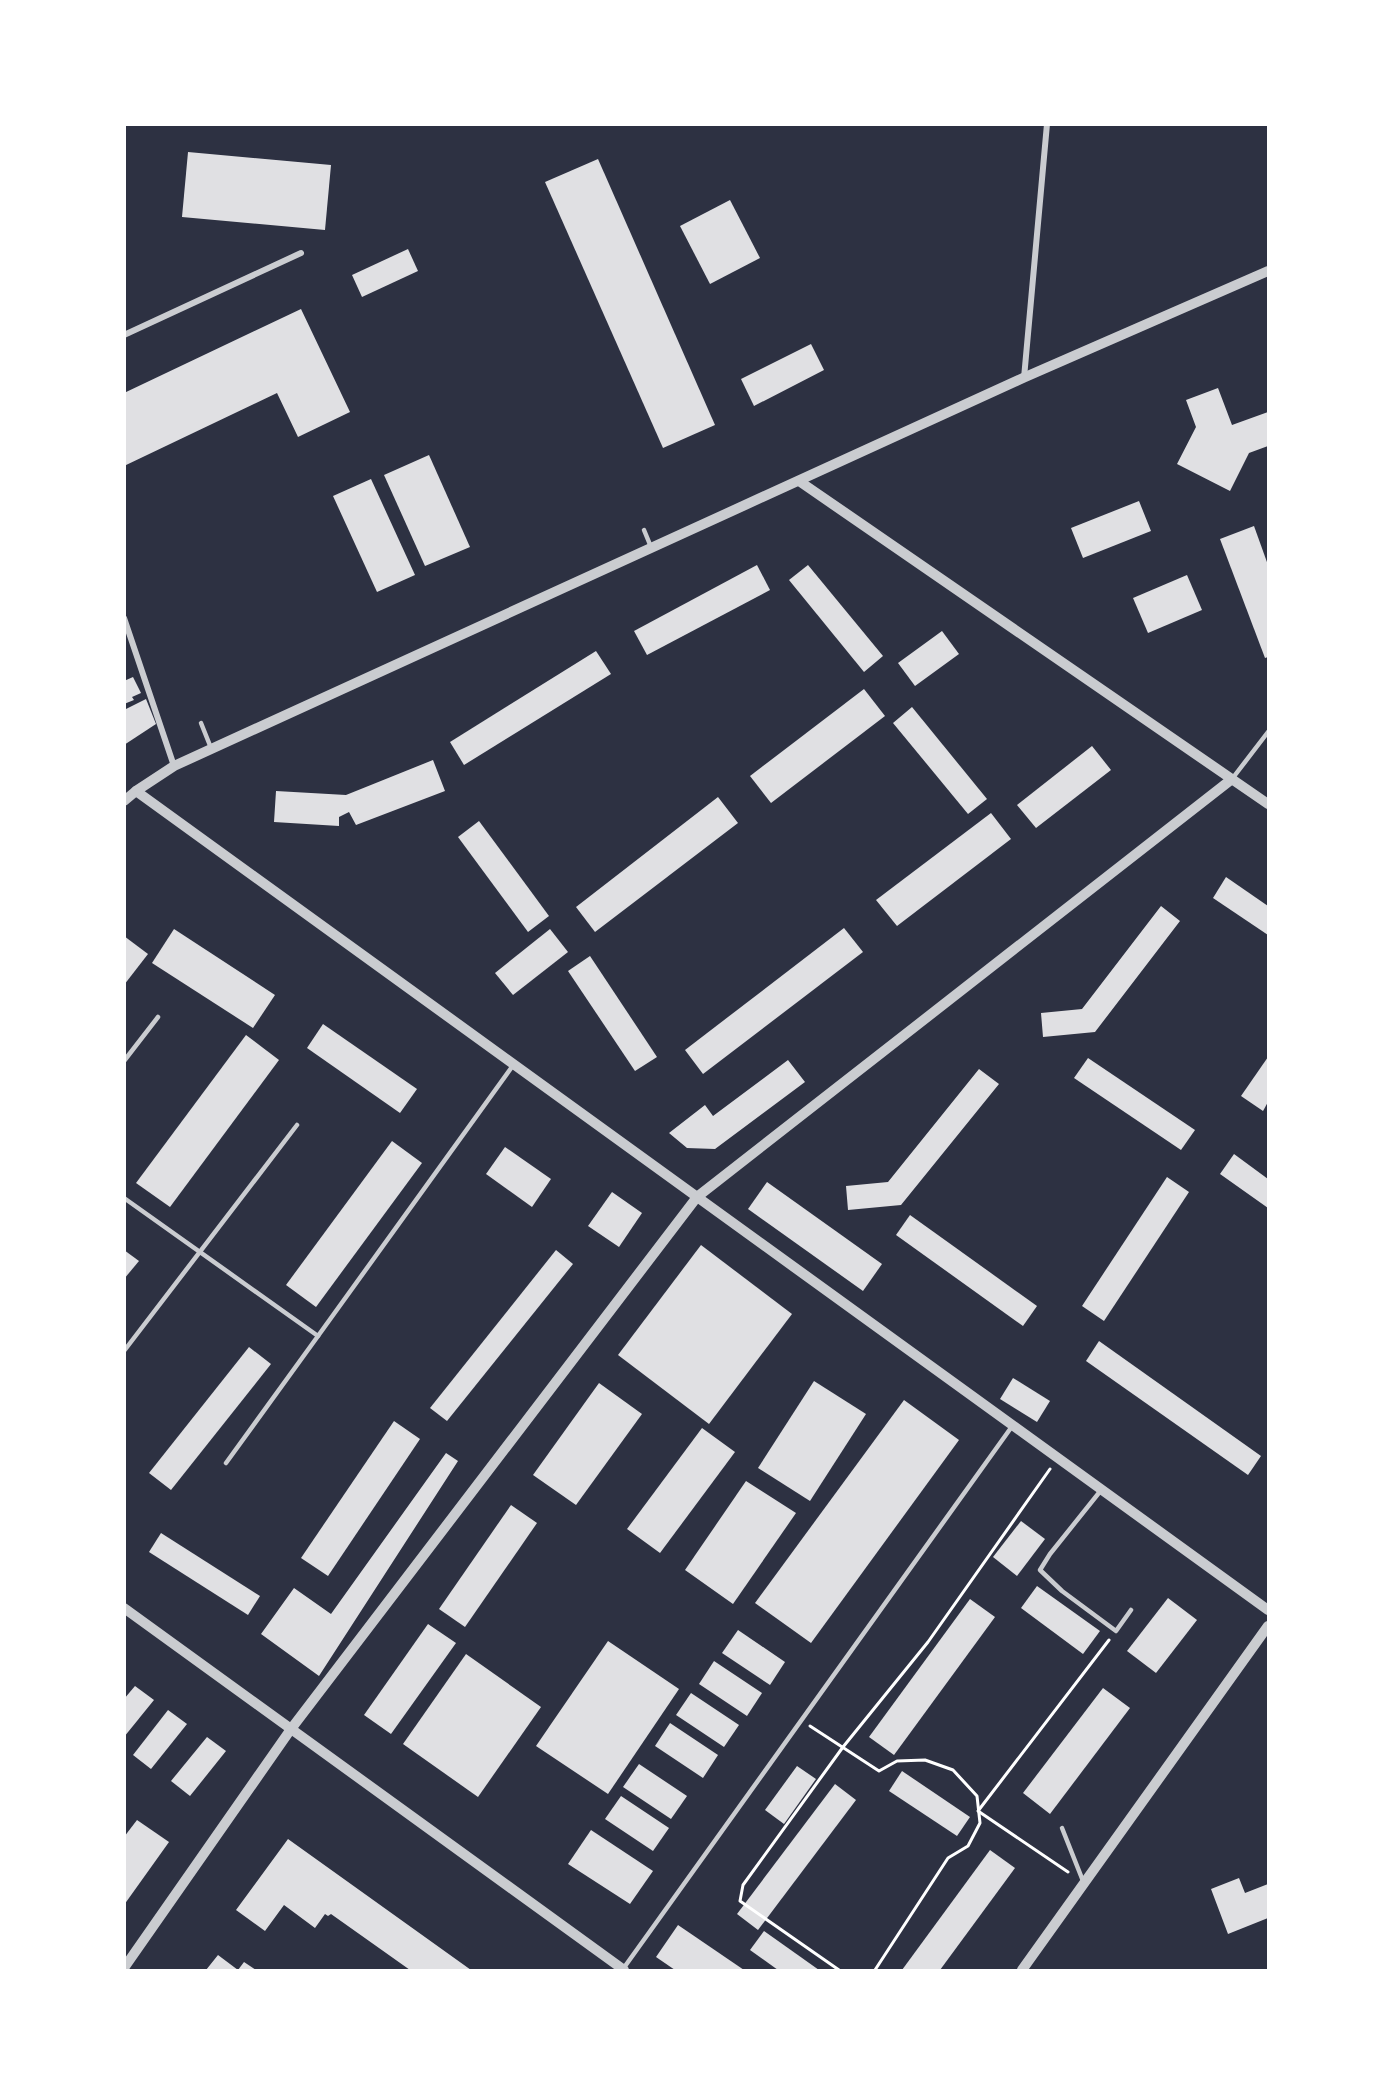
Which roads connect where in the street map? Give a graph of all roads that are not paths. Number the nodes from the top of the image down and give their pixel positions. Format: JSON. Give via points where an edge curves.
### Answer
{"nodes":[{"id":1,"x":1047,"y":124,"type":"edge"},
{"id":2,"x":301,"y":253,"type":"dead end"},
{"id":3,"x":1269,"y":271,"type":"edge"},
{"id":4,"x":124,"y":335,"type":"edge"},
{"id":5,"x":1023,"y":378,"type":"junction"},
{"id":6,"x":799,"y":481,"type":"junction"},
{"id":7,"x":644,"y":530,"type":"dead end"},
{"id":8,"x":652,"y":548,"type":"junction"},
{"id":9,"x":125,"y":619,"type":"edge"},
{"id":10,"x":201,"y":723,"type":"dead end"},
{"id":11,"x":1269,"y":732,"type":"edge"},
{"id":12,"x":211,"y":749,"type":"junction"},
{"id":13,"x":174,"y":766,"type":"junction"},
{"id":14,"x":1232,"y":779,"type":"junction"},
{"id":15,"x":136,"y":791,"type":"junction"},
{"id":16,"x":124,"y":801,"type":"edge"},
{"id":17,"x":1269,"y":804,"type":"edge"},
{"id":18,"x":158,"y":1017,"type":"dead end"},
{"id":19,"x":124,"y":1061,"type":"edge"},
{"id":20,"x":514,"y":1064,"type":"junction"},
{"id":21,"x":297,"y":1125,"type":"dead end"},
{"id":22,"x":697,"y":1197,"type":"junction"},
{"id":23,"x":124,"y":1198,"type":"edge"},
{"id":24,"x":200,"y":1252,"type":"junction"},
{"id":25,"x":318,"y":1336,"type":"junction"},
{"id":26,"x":124,"y":1351,"type":"edge"},
{"id":27,"x":1012,"y":1425,"type":"junction"},
{"id":28,"x":226,"y":1463,"type":"dead end"},
{"id":29,"x":1102,"y":1490,"type":"junction"},
{"id":30,"x":124,"y":1608,"type":"edge"},
{"id":31,"x":1131,"y":1610,"type":"dead end"},
{"id":32,"x":1269,"y":1610,"type":"edge"},
{"id":33,"x":1269,"y":1626,"type":"edge"},
{"id":34,"x":291,"y":1729,"type":"junction"},
{"id":35,"x":1062,"y":1828,"type":"dead end"},
{"id":36,"x":1084,"y":1884,"type":"junction"},
{"id":37,"x":124,"y":1968,"type":"edge"},
{"id":38,"x":623,"y":1970,"type":"edge"},
{"id":39,"x":1022,"y":1971,"type":"edge"}],
"edges":[{"from":1,"to":5,"type":"street"},
{"from":2,"to":4,"type":"street"},
{"from":3,"to":5,"type":"street"},
{"from":5,"to":6,"type":"street"},
{"from":6,"to":8,"type":"street"},
{"from":6,"to":14,"type":"street"},
{"from":7,"to":8,"type":"lane"},
{"from":8,"to":12,"type":"street"},
{"from":9,"to":13,"type":"street"},
{"from":10,"to":12,"type":"lane"},
{"from":11,"to":14,"type":"lane"},
{"from":12,"to":13,"type":"street"},
{"from":13,"to":15,"type":"street"},
{"from":14,"to":17,"type":"street"},
{"from":14,"to":22,"type":"street"},
{"from":15,"to":16,"type":"street"},
{"from":15,"to":20,"type":"street"},
{"from":18,"to":19,"type":"lane"},
{"from":20,"to":22,"type":"street"},
{"from":20,"to":25,"type":"lane"},
{"from":21,"to":24,"type":"lane"},
{"from":22,"to":27,"type":"street"},
{"from":22,"to":34,"type":"street"},
{"from":23,"to":24,"type":"lane"},
{"from":24,"to":25,"type":"lane"},
{"from":24,"to":26,"type":"lane"},
{"from":25,"to":28,"type":"lane"},
{"from":27,"to":29,"type":"street"},
{"from":27,"to":38,"type":"lane"},
{"from":29,"to":31,"type":"lane","via":[[1040,1570],[1116,1631]]},
{"from":29,"to":32,"type":"street"},
{"from":30,"to":34,"type":"street"},
{"from":33,"to":36,"type":"street"},
{"from":34,"to":37,"type":"street"},
{"from":34,"to":38,"type":"street"},
{"from":35,"to":36,"type":"lane"},
{"from":36,"to":39,"type":"street"}]}
